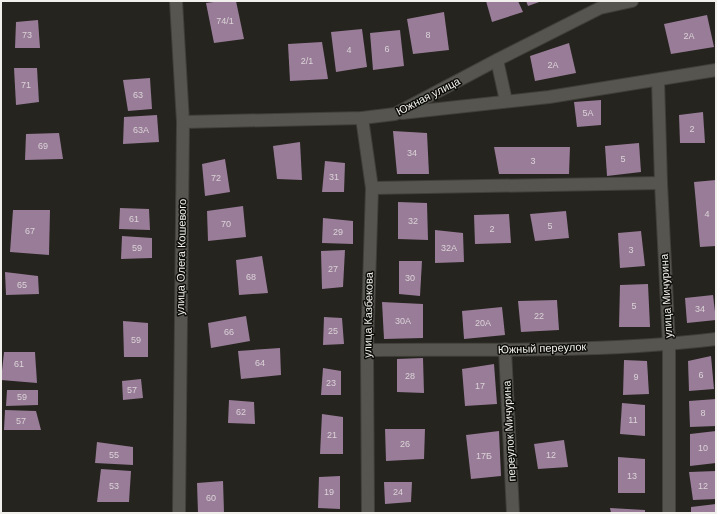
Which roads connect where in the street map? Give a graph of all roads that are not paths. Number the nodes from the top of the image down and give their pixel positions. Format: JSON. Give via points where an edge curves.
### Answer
{"nodes":[{"id":1,"x":176,"y":1,"type":"edge"},
{"id":2,"x":632,"y":1,"type":"edge"},
{"id":3,"x":497,"y":60,"type":"junction"},
{"id":4,"x":716,"y":70,"type":"edge"},
{"id":5,"x":658,"y":80,"type":"junction"},
{"id":6,"x":506,"y":101,"type":"junction"},
{"id":7,"x":395,"y":114,"type":"junction"},
{"id":8,"x":362,"y":118,"type":"junction"},
{"id":9,"x":183,"y":122,"type":"junction"},
{"id":10,"x":661,"y":183,"type":"junction"},
{"id":11,"x":372,"y":188,"type":"junction"},
{"id":12,"x":716,"y":339,"type":"edge"},
{"id":13,"x":669,"y":344,"type":"junction"},
{"id":14,"x":505,"y":349,"type":"junction"},
{"id":15,"x":367,"y":350,"type":"junction"},
{"id":16,"x":178,"y":513,"type":"edge"},
{"id":17,"x":368,"y":513,"type":"edge"},
{"id":18,"x":513,"y":513,"type":"edge"},
{"id":19,"x":669,"y":513,"type":"edge"}],
"edges":[{"from":1,"to":9,"type":"street","name":"улица Олега Кошевого"},
{"from":2,"to":3,"type":"street","name":"Южная улица","via":[[600,8]]},
{"from":3,"to":6,"type":"street"},
{"from":3,"to":7,"type":"street","name":"Южная улица"},
{"from":4,"to":5,"type":"street"},
{"from":5,"to":6,"type":"street"},
{"from":5,"to":10,"type":"street","name":"улица Мичурина"},
{"from":6,"to":7,"type":"street"},
{"from":7,"to":8,"type":"street","name":"Южная улица"},
{"from":8,"to":9,"type":"street","name":"Южная улица"},
{"from":8,"to":11,"type":"street","name":"улица Казбекова"},
{"from":9,"to":16,"type":"street","name":"улица Олега Кошевого"},
{"from":10,"to":11,"type":"street"},
{"from":10,"to":13,"type":"street","name":"улица Мичурина"},
{"from":11,"to":15,"type":"street","name":"улица Казбекова"},
{"from":12,"to":13,"type":"street","name":"Южный переулок"},
{"from":13,"to":14,"type":"street","name":"Южный переулок"},
{"from":13,"to":19,"type":"street","name":"улица Мичурина"},
{"from":14,"to":15,"type":"street","name":"Южный переулок"},
{"from":14,"to":18,"type":"street","name":"переулок Мичурина"},
{"from":15,"to":17,"type":"street","name":"улица Казбекова"}]}
